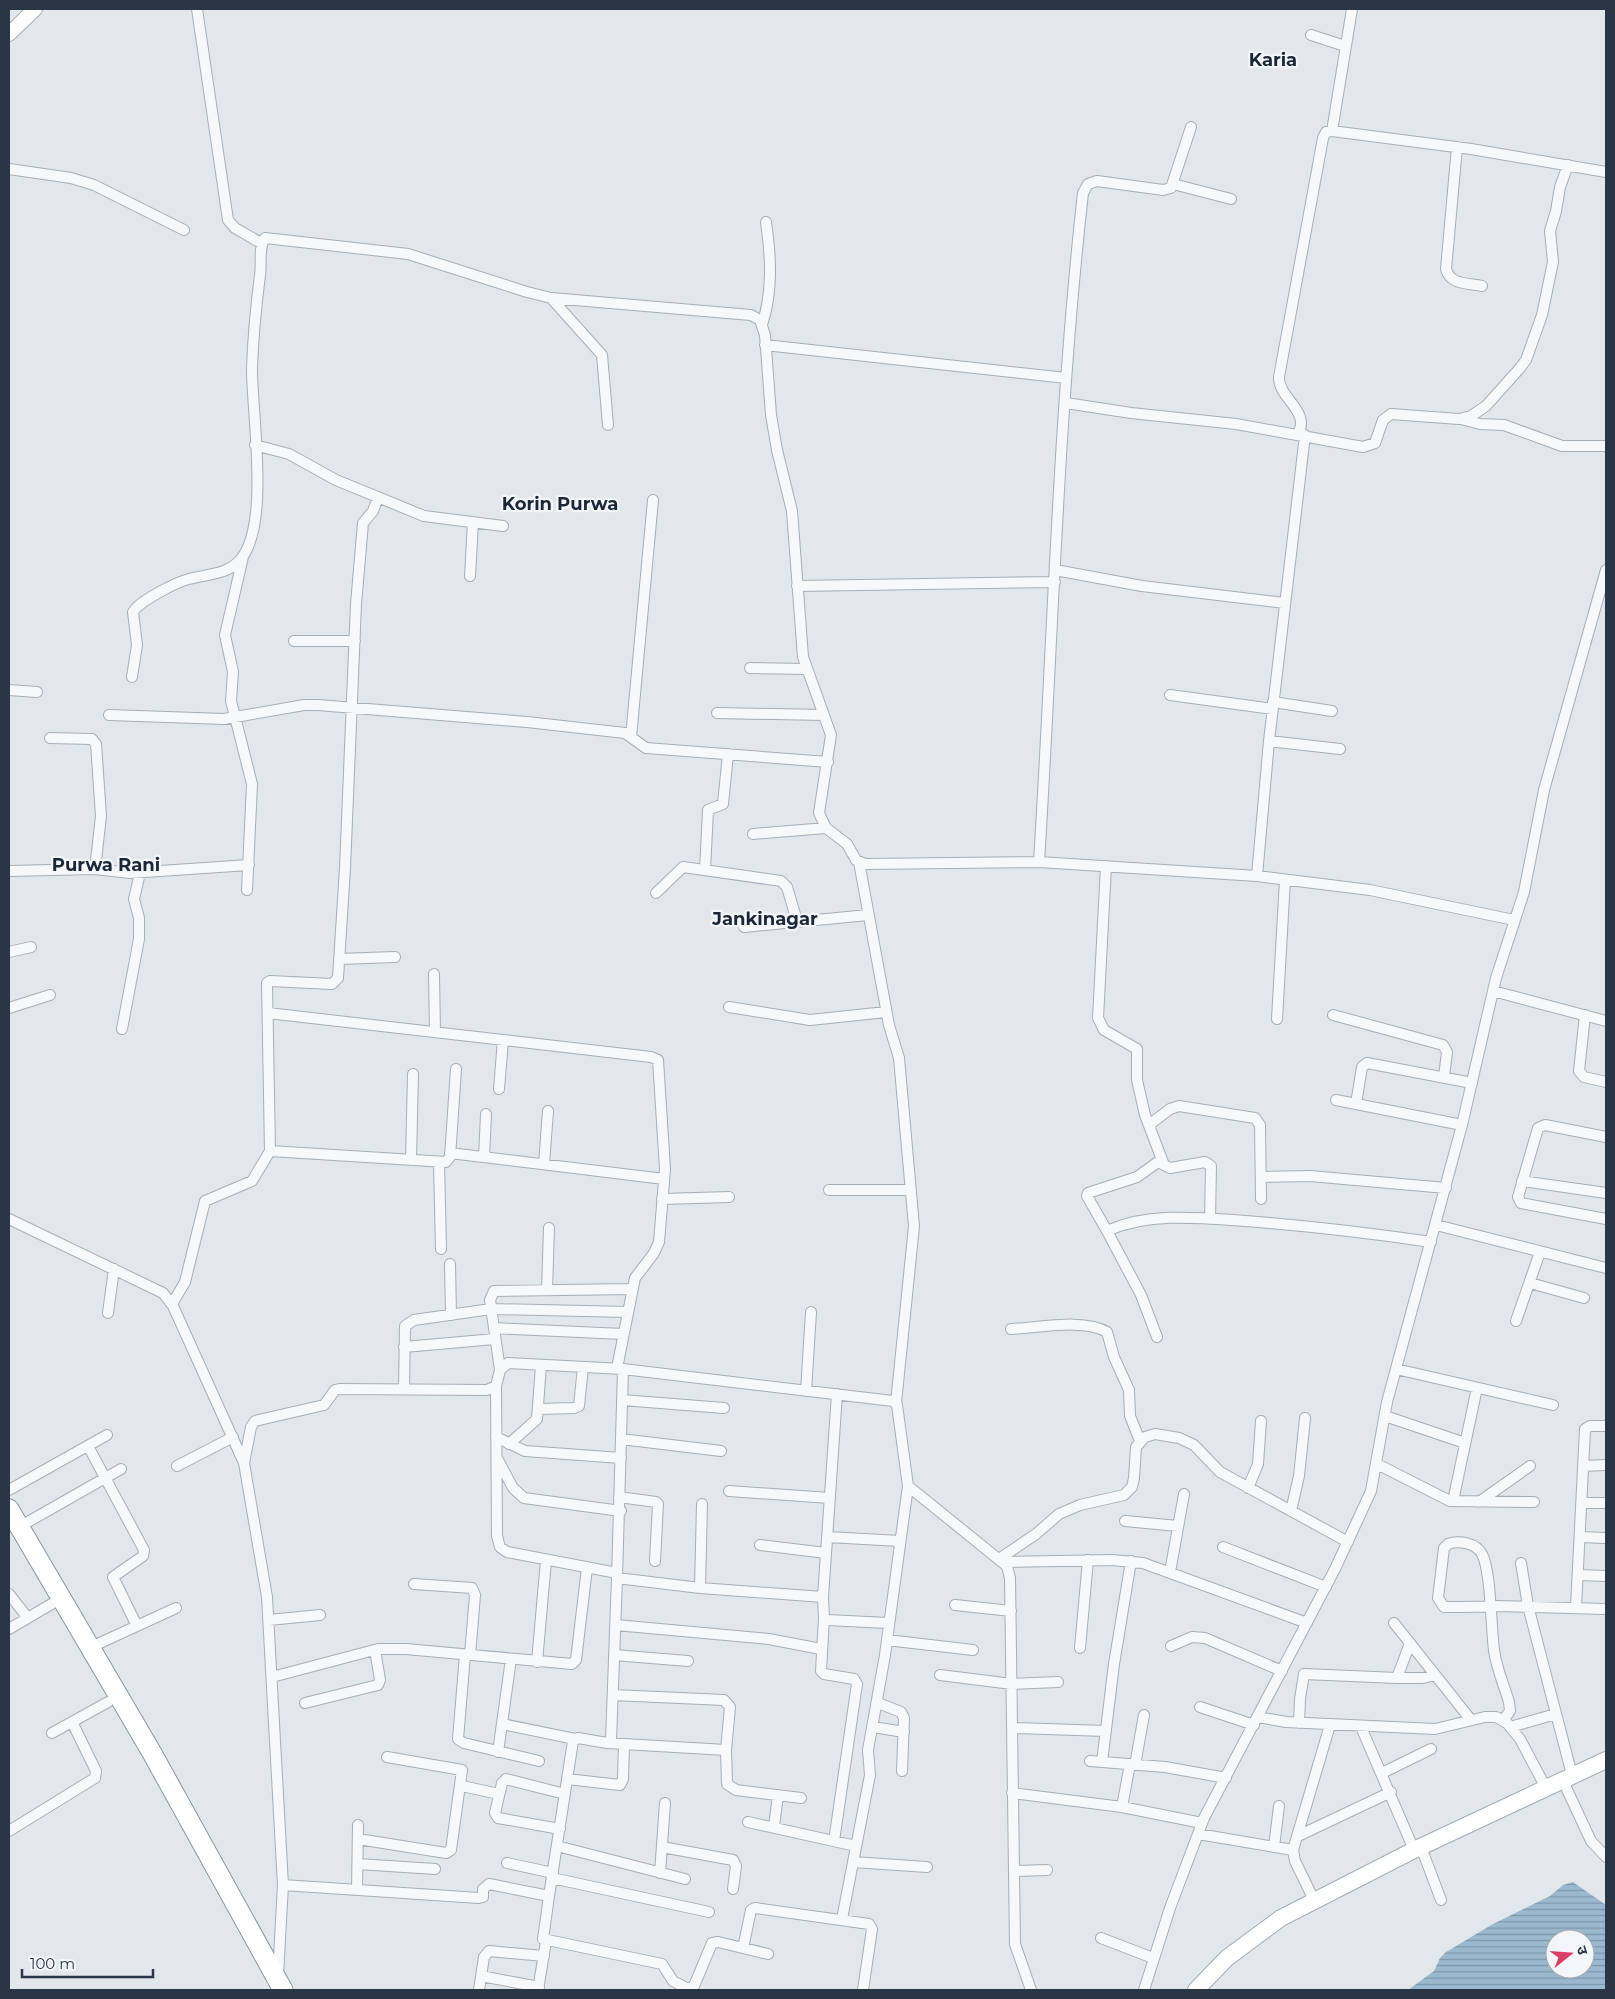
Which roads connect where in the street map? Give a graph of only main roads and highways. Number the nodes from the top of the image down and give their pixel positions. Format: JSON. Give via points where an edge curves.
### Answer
{"nodes":[{"id":1,"x":9,"y":1509,"type":"edge"},
{"id":2,"x":14,"y":1531,"type":"edge"},
{"id":3,"x":55,"y":1602,"type":"junction"},
{"id":4,"x":1606,"y":1760,"type":"edge"},
{"id":5,"x":278,"y":1987,"type":"edge"},
{"id":6,"x":1196,"y":1990,"type":"edge"}],
"edges":[{"from":1,"to":2,"type":"highway"},
{"from":2,"to":3,"type":"highway"},
{"from":3,"to":5,"type":"highway","via":[[108,1702]]},
{"from":3,"to":5,"type":"highway","via":[[89,1648],[152,1753]]},
{"from":4,"to":6,"type":"main road","via":[[1418,1848],[1281,1918],[1235,1952]]}]}
